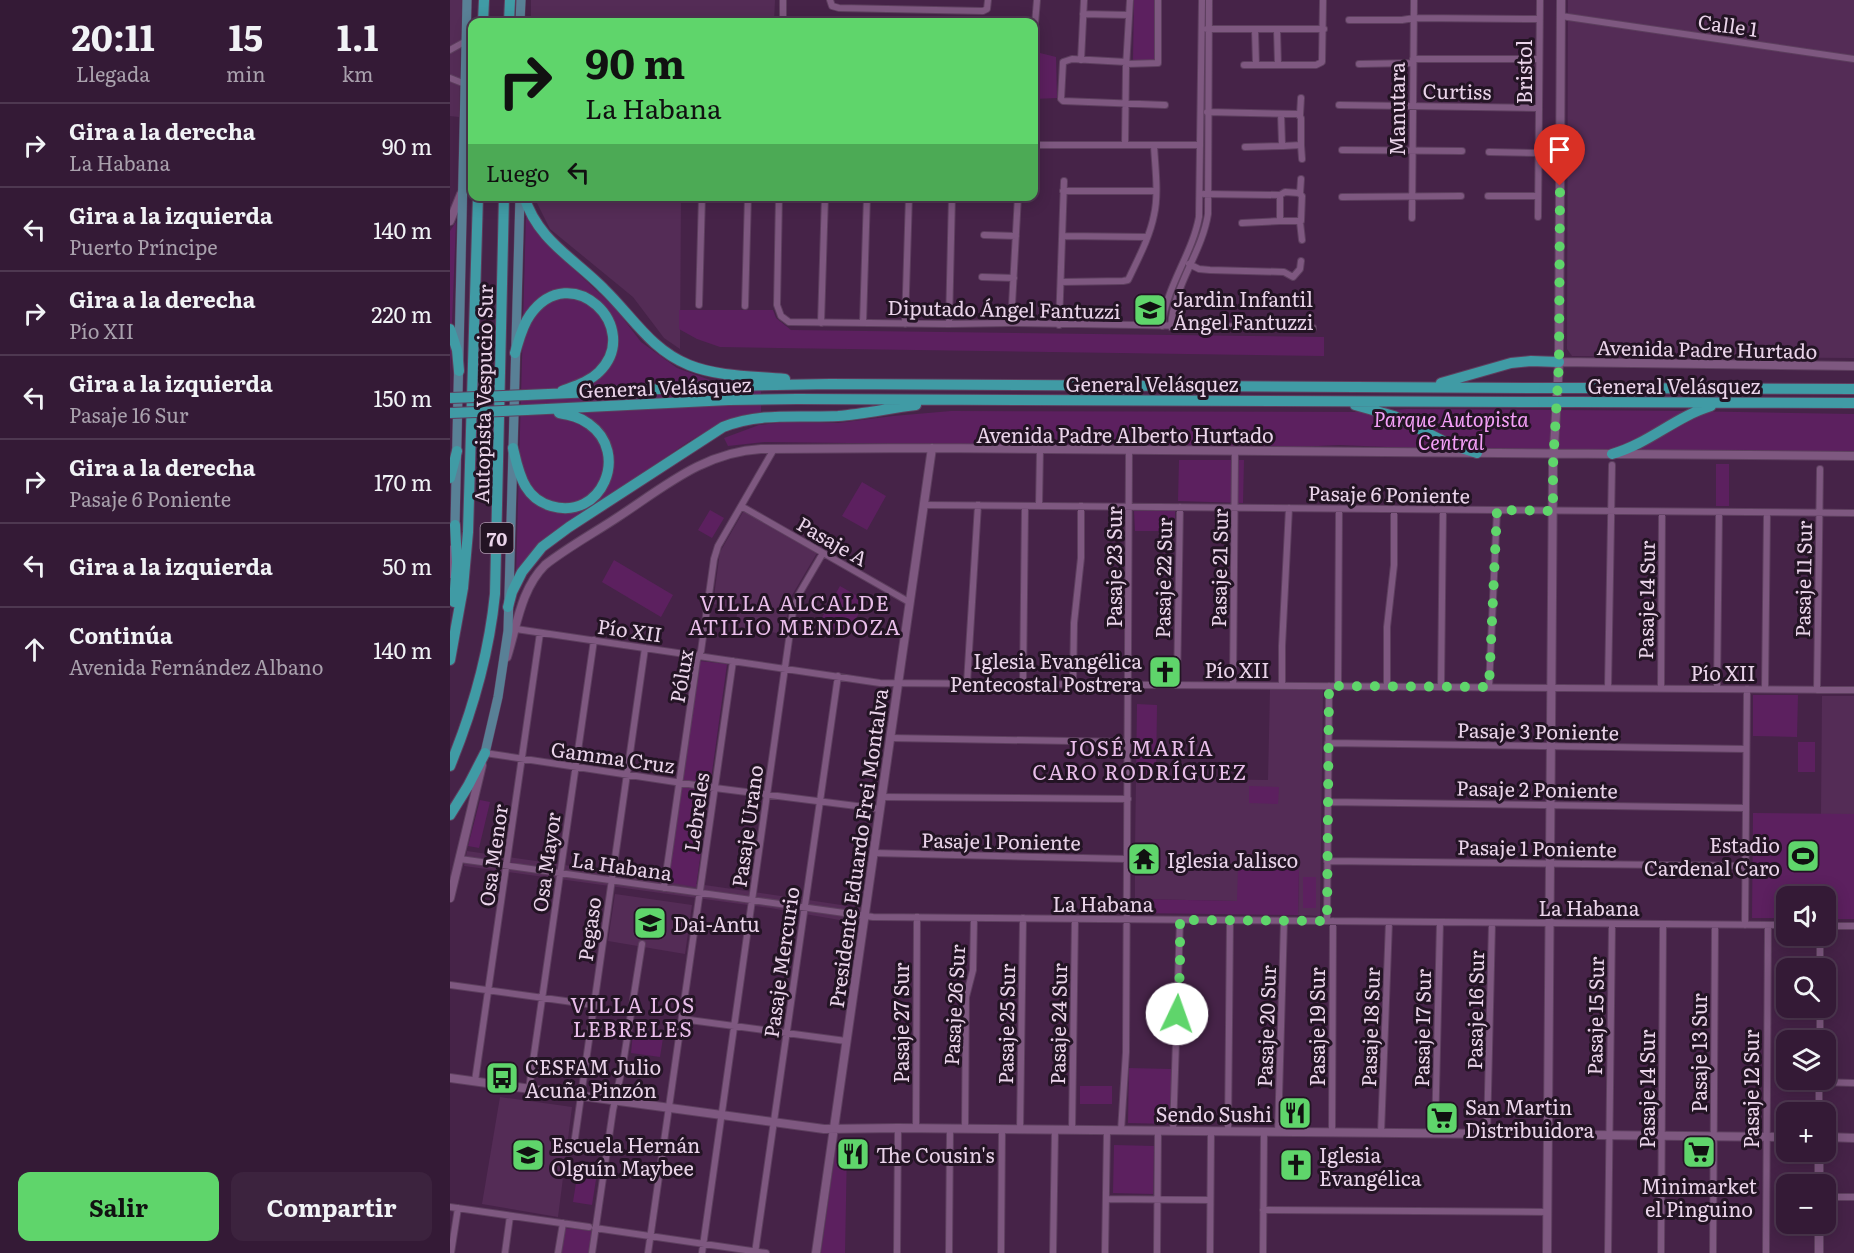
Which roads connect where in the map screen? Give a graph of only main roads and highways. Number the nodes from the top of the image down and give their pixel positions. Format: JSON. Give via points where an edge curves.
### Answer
{"nodes":[{"id":1,"x":467,"y":0,"type":"edge"},
{"id":2,"x":484,"y":0,"type":"edge"},
{"id":3,"x":510,"y":0,"type":"edge"},
{"id":4,"x":521,"y":0,"type":"edge"},
{"id":5,"x":1561,"y":0,"type":"edge"},
{"id":6,"x":483,"y":18,"type":"edge"},
{"id":7,"x":509,"y":18,"type":"edge"},
{"id":8,"x":520,"y":18,"type":"edge"},
{"id":9,"x":464,"y":182,"type":"junction"},
{"id":10,"x":478,"y":201,"type":"edge"},
{"id":11,"x":504,"y":201,"type":"edge"},
{"id":12,"x":522,"y":201,"type":"edge"},
{"id":13,"x":524,"y":201,"type":"edge"},
{"id":14,"x":450,"y":221,"type":"edge"},
{"id":15,"x":450,"y":329,"type":"edge"},
{"id":16,"x":515,"y":353,"type":"junction"},
{"id":17,"x":1559,"y":363,"type":"junction"},
{"id":18,"x":1854,"y":366,"type":"edge"},
{"id":19,"x":459,"y":370,"type":"junction"},
{"id":20,"x":830,"y":384,"type":"junction"},
{"id":21,"x":1414,"y":387,"type":"junction"},
{"id":22,"x":1854,"y":389,"type":"edge"},
{"id":23,"x":550,"y":394,"type":"junction"},
{"id":24,"x":450,"y":398,"type":"edge"},
{"id":25,"x":958,"y":400,"type":"junction"},
{"id":26,"x":1332,"y":400,"type":"junction"},
{"id":27,"x":1730,"y":403,"type":"junction"},
{"id":28,"x":1854,"y":403,"type":"edge"},
{"id":29,"x":541,"y":409,"type":"junction"},
{"id":30,"x":450,"y":413,"type":"edge"},
{"id":31,"x":513,"y":448,"type":"junction"},
{"id":32,"x":932,"y":448,"type":"junction"},
{"id":33,"x":457,"y":451,"type":"junction"},
{"id":34,"x":1477,"y":453,"type":"junction"},
{"id":35,"x":1555,"y":454,"type":"junction"},
{"id":36,"x":1854,"y":456,"type":"edge"},
{"id":37,"x":1612,"y":460,"type":"junction"},
{"id":38,"x":450,"y":478,"type":"edge"},
{"id":39,"x":455,"y":525,"type":"junction"},
{"id":40,"x":450,"y":574,"type":"edge"},
{"id":41,"x":508,"y":607,"type":"junction"},
{"id":42,"x":450,"y":659,"type":"edge"},
{"id":43,"x":503,"y":672,"type":"junction"},
{"id":44,"x":485,"y":753,"type":"junction"},
{"id":45,"x":450,"y":766,"type":"edge"},
{"id":46,"x":450,"y":815,"type":"edge"},
{"id":47,"x":450,"y":898,"type":"edge"},
{"id":48,"x":450,"y":1078,"type":"edge"},
{"id":49,"x":834,"y":1130,"type":"junction"},
{"id":50,"x":1548,"y":1135,"type":"junction"},
{"id":51,"x":1776,"y":1137,"type":"edge"},
{"id":52,"x":1836,"y":1137,"type":"edge"},
{"id":53,"x":1854,"y":1138,"type":"edge"},
{"id":54,"x":1819,"y":1234,"type":"edge"},
{"id":55,"x":816,"y":1253,"type":"edge"},
{"id":56,"x":1547,"y":1253,"type":"edge"},
{"id":57,"x":1819,"y":1253,"type":"edge"}],
"edges":[{"from":1,"to":9,"type":"main road"},
{"from":2,"to":6,"type":"highway"},
{"from":3,"to":7,"type":"highway"},
{"from":4,"to":8,"type":"main road"},
{"from":5,"to":17,"type":"main road"},
{"from":9,"to":14,"type":"main road"},
{"from":9,"to":19,"type":"main road"},
{"from":10,"to":42,"type":"highway","name":"Autopista Vespucio Sur","number":"70","via":[[469,523],[463,588]]},
{"from":11,"to":45,"type":"highway","name":"Autopista Vespucio Sur","number":"70","via":[[495,594],[479,684]]},
{"from":12,"to":16,"type":"main road"},
{"from":13,"to":20,"type":"highway","via":[[548,239],[604,289],[644,335],[673,357],[716,373]]},
{"from":15,"to":19,"type":"highway"},
{"from":16,"to":23,"type":"highway","via":[[528,318],[550,297],[575,294],[600,307],[612,333],[612,351],[607,362],[589,380]]},
{"from":16,"to":31,"type":"main road"},
{"from":17,"to":18,"type":"main road","name":"Avenida Padre Hurtado"},
{"from":17,"to":21,"type":"highway","via":[[1511,363]]},
{"from":17,"to":35,"type":"main road"},
{"from":19,"to":33,"type":"main road"},
{"from":20,"to":21,"type":"highway","name":"General Velásquez"},
{"from":20,"to":23,"type":"highway","name":"General Velásquez"},
{"from":21,"to":22,"type":"highway","name":"General Velásquez","bridge":true},
{"from":23,"to":24,"type":"highway","name":"General Velásquez","bridge":true},
{"from":25,"to":26,"type":"highway","name":"General Velásquez"},
{"from":25,"to":29,"type":"highway","name":"General Velásquez","via":[[729,400]]},
{"from":25,"to":41,"type":"highway","via":[[846,415],[761,416],[723,427],[542,547],[522,572]]},
{"from":26,"to":27,"type":"highway","name":"General Velásquez","bridge":true},
{"from":26,"to":34,"type":"highway","via":[[1394,416],[1449,444]]},
{"from":27,"to":28,"type":"highway","name":"General Velásquez"},
{"from":27,"to":37,"type":"highway","via":[[1692,413]]},
{"from":29,"to":30,"type":"highway","name":"General Velásquez","bridge":true},
{"from":29,"to":31,"type":"highway","via":[[577,417],[598,431],[609,460],[600,490],[577,506],[543,503],[524,484]]},
{"from":31,"to":41,"type":"main road"},
{"from":32,"to":34,"type":"main road","name":"Avenida Padre Alberto Hurtado"},
{"from":32,"to":43,"type":"main road","name":"Avenida Padre Alberto Hurtado","via":[[738,451],[701,464],[551,561],[536,575],[526,591]]},
{"from":32,"to":49,"type":"main road","name":"Presidente Eduardo Frei Montalva"},
{"from":33,"to":38,"type":"highway"},
{"from":33,"to":39,"type":"main road"},
{"from":34,"to":35,"type":"main road","name":"Avenida Padre Alberto Hurtado"},
{"from":35,"to":37,"type":"main road","name":"Avenida Padre Alberto Hurtado"},
{"from":35,"to":50,"type":"main road"},
{"from":36,"to":37,"type":"main road","name":"Avenida Padre Alberto Hurtado"},
{"from":39,"to":40,"type":"main road"},
{"from":39,"to":42,"type":"highway","via":[[457,571]]},
{"from":41,"to":43,"type":"main road"},
{"from":43,"to":44,"type":"main road"},
{"from":44,"to":46,"type":"highway"},
{"from":44,"to":47,"type":"main road"},
{"from":48,"to":49,"type":"main road"},
{"from":49,"to":50,"type":"main road"},
{"from":49,"to":55,"type":"main road","name":"Presidente Eduardo Frei Montalva"},
{"from":50,"to":51,"type":"main road"},
{"from":50,"to":56,"type":"main road"},
{"from":52,"to":53,"type":"main road"},
{"from":54,"to":57,"type":"main road"}]}
